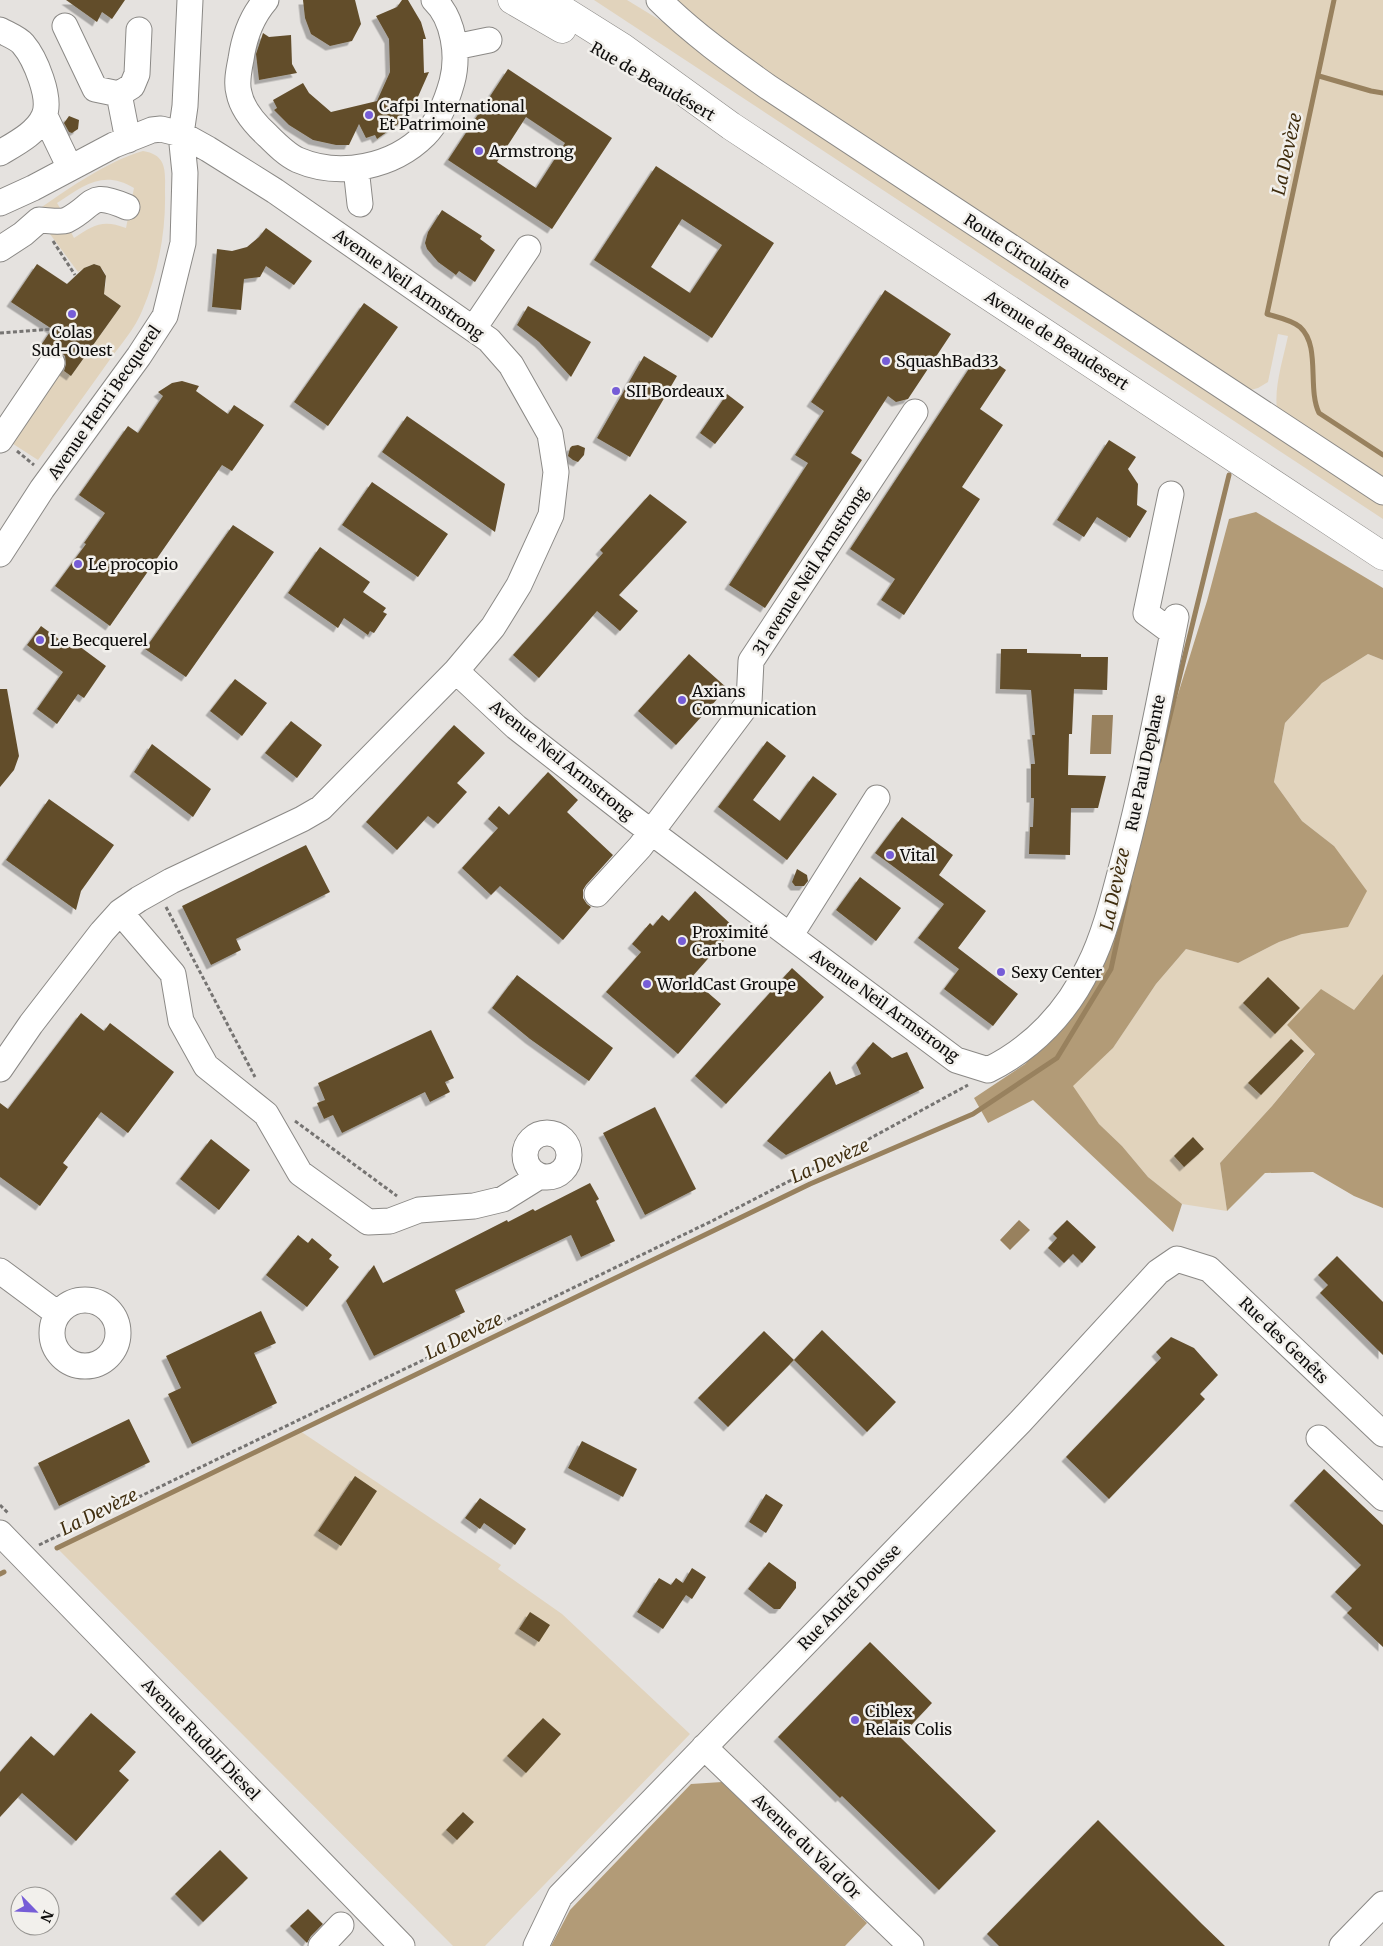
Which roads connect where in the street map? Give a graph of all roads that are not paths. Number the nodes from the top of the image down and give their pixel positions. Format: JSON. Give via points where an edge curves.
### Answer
{"nodes":[{"id":1,"x":190,"y":0,"type":"edge"},
{"id":2,"x":266,"y":0,"type":"edge"},
{"id":3,"x":434,"y":0,"type":"edge"},
{"id":4,"x":512,"y":0,"type":"edge"},
{"id":5,"x":547,"y":0,"type":"edge"},
{"id":6,"x":659,"y":0,"type":"edge"},
{"id":7,"x":65,"y":26,"type":"dead end"},
{"id":8,"x":0,"y":30,"type":"edge"},
{"id":9,"x":139,"y":30,"type":"dead end"},
{"id":10,"x":489,"y":40,"type":"dead end"},
{"id":11,"x":455,"y":47,"type":"junction"},
{"id":12,"x":119,"y":94,"type":"junction"},
{"id":13,"x":45,"y":116,"type":"junction"},
{"id":14,"x":731,"y":126,"type":"junction"},
{"id":15,"x":181,"y":134,"type":"junction"},
{"id":16,"x":128,"y":140,"type":"junction"},
{"id":17,"x":0,"y":152,"type":"edge"},
{"id":18,"x":297,"y":160,"type":"junction"},
{"id":19,"x":70,"y":168,"type":"junction"},
{"id":20,"x":356,"y":168,"type":"junction"},
{"id":21,"x":275,"y":191,"type":"junction"},
{"id":22,"x":11,"y":198,"type":"edge"},
{"id":23,"x":360,"y":204,"type":"dead end"},
{"id":24,"x":127,"y":207,"type":"dead end"},
{"id":25,"x":39,"y":220,"type":"junction"},
{"id":26,"x":528,"y":248,"type":"dead end"},
{"id":27,"x":0,"y":249,"type":"edge"},
{"id":28,"x":474,"y":328,"type":"junction"},
{"id":29,"x":52,"y":363,"type":"dead end"},
{"id":30,"x":915,"y":412,"type":"dead end"},
{"id":31,"x":1,"y":437,"type":"edge"},
{"id":32,"x":1383,"y":492,"type":"edge"},
{"id":33,"x":1171,"y":494,"type":"dead end"},
{"id":34,"x":0,"y":554,"type":"edge"},
{"id":35,"x":1383,"y":556,"type":"edge"},
{"id":36,"x":456,"y":671,"type":"junction"},
{"id":37,"x":877,"y":798,"type":"dead end"},
{"id":38,"x":650,"y":831,"type":"junction"},
{"id":39,"x":597,"y":894,"type":"dead end"},
{"id":40,"x":120,"y":912,"type":"junction"},
{"id":41,"x":790,"y":936,"type":"junction"},
{"id":42,"x":0,"y":1069,"type":"edge"},
{"id":43,"x":988,"y":1070,"type":"joint"},
{"id":44,"x":540,"y":1176,"type":"dead end"},
{"id":45,"x":1177,"y":1259,"type":"joint"},
{"id":46,"x":0,"y":1271,"type":"edge"},
{"id":47,"x":58,"y":1314,"type":"dead end"},
{"id":48,"x":1383,"y":1434,"type":"edge"},
{"id":49,"x":1319,"y":1438,"type":"dead end"},
{"id":50,"x":1383,"y":1498,"type":"edge"},
{"id":51,"x":0,"y":1532,"type":"edge"},
{"id":52,"x":704,"y":1747,"type":"junction"},
{"id":53,"x":1383,"y":1904,"type":"edge"},
{"id":54,"x":342,"y":1925,"type":"dead end"},
{"id":55,"x":321,"y":1946,"type":"edge"},
{"id":56,"x":402,"y":1946,"type":"edge"},
{"id":57,"x":536,"y":1946,"type":"edge"},
{"id":58,"x":911,"y":1946,"type":"edge"},
{"id":59,"x":1342,"y":1946,"type":"edge"}],
"edges":[{"from":1,"to":15,"type":"street","name":"Avenue Henri Becquerel"},
{"from":2,"to":18,"type":"street","via":[[243,45],[238,92],[260,128]]},
{"from":3,"to":11,"type":"street","via":[[442,7]]},
{"from":4,"to":14,"type":"main road","name":"Rue de Beaudésert"},
{"from":5,"to":14,"type":"main road","name":"Rue de Beaudésert","via":[[622,47]]},
{"from":6,"to":32,"type":"street","name":"Route Circulaire","via":[[709,45],[768,87]]},
{"from":7,"to":12,"type":"street","via":[[95,89]]},
{"from":8,"to":13,"type":"street","via":[[22,43],[38,70],[46,99]]},
{"from":9,"to":12,"type":"street","via":[[137,74],[132,86]]},
{"from":10,"to":11,"type":"street"},
{"from":11,"to":20,"type":"street","via":[[455,70],[448,97],[426,134],[409,149],[385,161]]},
{"from":12,"to":16,"type":"street"},
{"from":13,"to":17,"type":"street","via":[[31,133]]},
{"from":13,"to":19,"type":"street"},
{"from":14,"to":35,"type":"main road","name":"Avenue de Beaudesert"},
{"from":15,"to":16,"type":"street","name":"Avenue Neil Armstrong","via":[[152,130]]},
{"from":15,"to":21,"type":"street","name":"Avenue Neil Armstrong"},
{"from":15,"to":34,"type":"street","name":"Avenue Henri Becquerel","via":[[185,173],[183,243],[165,316]]},
{"from":16,"to":19,"type":"street","name":"Avenue Neil Armstrong"},
{"from":18,"to":20,"type":"street","via":[[318,166]]},
{"from":18,"to":21,"type":"street"},
{"from":19,"to":22,"type":"street","name":"Avenue Neil Armstrong"},
{"from":20,"to":23,"type":"street"},
{"from":21,"to":28,"type":"street","name":"Avenue Neil Armstrong"},
{"from":22,"to":25,"type":"street"},
{"from":24,"to":25,"type":"street","via":[[109,199],[94,200],[65,221]]},
{"from":25,"to":27,"type":"street"},
{"from":26,"to":28,"type":"street"},
{"from":28,"to":36,"type":"street","name":"Avenue Neil Armstrong","via":[[512,366],[550,434],[556,472],[551,515],[519,585],[493,627]]},
{"from":29,"to":31,"type":"street"},
{"from":30,"to":38,"type":"street","name":"31 avenue Neil Armstrong","via":[[751,661],[749,702]]},
{"from":33,"to":43,"type":"street","name":"Rue Paul Deplante","via":[[1146,613],[1175,625],[1143,785],[1112,903],[1090,966],[1067,1004],[1038,1038]]},
{"from":36,"to":38,"type":"street","name":"Avenue Neil Armstrong","via":[[516,727]]},
{"from":36,"to":40,"type":"street","via":[[321,808],[157,889]]},
{"from":37,"to":41,"type":"street"},
{"from":38,"to":39,"type":"street","name":"31 avenue Neil Armstrong"},
{"from":38,"to":41,"type":"street","name":"Avenue Neil Armstrong"},
{"from":40,"to":42,"type":"street","via":[[31,1024]]},
{"from":40,"to":44,"type":"street","via":[[173,974],[181,1021],[206,1066],[266,1114],[300,1172],[368,1222],[390,1221],[417,1211],[474,1206],[503,1199]]},
{"from":41,"to":43,"type":"street","name":"Avenue Neil Armstrong","via":[[956,1060]]},
{"from":45,"to":48,"type":"street","name":"Rue des Genêts","via":[[1208,1268]]},
{"from":45,"to":52,"type":"street","name":"Rue André Dousse","via":[[1158,1272],[1020,1422]]},
{"from":46,"to":47,"type":"street"},
{"from":49,"to":50,"type":"street"},
{"from":51,"to":56,"type":"street","name":"Avenue Rudolf Diesel"},
{"from":52,"to":57,"type":"street","name":"Rue André Dousse","via":[[560,1896]]},
{"from":52,"to":58,"type":"street","name":"Avenue du Val d'Or"},
{"from":53,"to":59,"type":"street"},
{"from":54,"to":55,"type":"street"}]}
